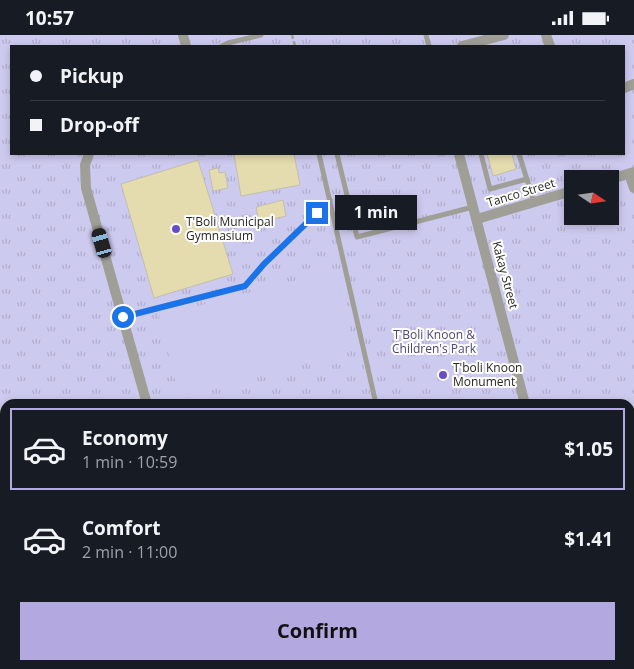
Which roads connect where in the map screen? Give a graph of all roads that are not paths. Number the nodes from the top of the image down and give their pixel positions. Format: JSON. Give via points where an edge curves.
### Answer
{"nodes":[{"id":1,"x":261,"y":35,"type":"edge"},
{"id":2,"x":504,"y":35,"type":"edge"},
{"id":3,"x":224,"y":45,"type":"edge"},
{"id":4,"x":466,"y":45,"type":"edge"},
{"id":5,"x":88,"y":155,"type":"edge"},
{"id":6,"x":319,"y":155,"type":"edge"},
{"id":7,"x":337,"y":155,"type":"edge"},
{"id":8,"x":459,"y":155,"type":"edge"},
{"id":9,"x":481,"y":155,"type":"edge"},
{"id":10,"x":519,"y":155,"type":"edge"},
{"id":11,"x":632,"y":173,"type":"edge"},
{"id":12,"x":619,"y":177,"type":"edge"},
{"id":13,"x":527,"y":179,"type":"junction"},
{"id":14,"x":634,"y":188,"type":"edge"},
{"id":15,"x":564,"y":194,"type":"edge"},
{"id":16,"x":330,"y":200,"type":"junction"},
{"id":17,"x":534,"y":203,"type":"junction"},
{"id":18,"x":474,"y":206,"type":"junction"},
{"id":19,"x":478,"y":219,"type":"junction"},
{"id":20,"x":123,"y":317,"type":"junction"},
{"id":21,"x":146,"y":399,"type":"edge"},
{"id":22,"x":375,"y":399,"type":"edge"},
{"id":23,"x":525,"y":399,"type":"edge"}],
"edges":[{"from":1,"to":3,"type":"lane"},
{"from":2,"to":4,"type":"street"},
{"from":5,"to":20,"type":"street","via":[[86,188]]},
{"from":6,"to":16,"type":"lane"},
{"from":7,"to":18,"type":"lane","via":[[358,237]]},
{"from":8,"to":18,"type":"street","name":"Kakay Street"},
{"from":9,"to":13,"type":"lane","via":[[490,189]]},
{"from":10,"to":13,"type":"lane"},
{"from":11,"to":12,"type":"street"},
{"from":11,"to":14,"type":"street"},
{"from":13,"to":17,"type":"lane"},
{"from":15,"to":17,"type":"street","name":"Tanco Street"},
{"from":16,"to":20,"type":"lane","via":[[245,286]]},
{"from":16,"to":22,"type":"lane"},
{"from":17,"to":19,"type":"street","name":"Tanco Street"},
{"from":18,"to":19,"type":"street","name":"Kakay Street"},
{"from":19,"to":23,"type":"street","name":"Kakay Street"},
{"from":20,"to":21,"type":"street"}]}
